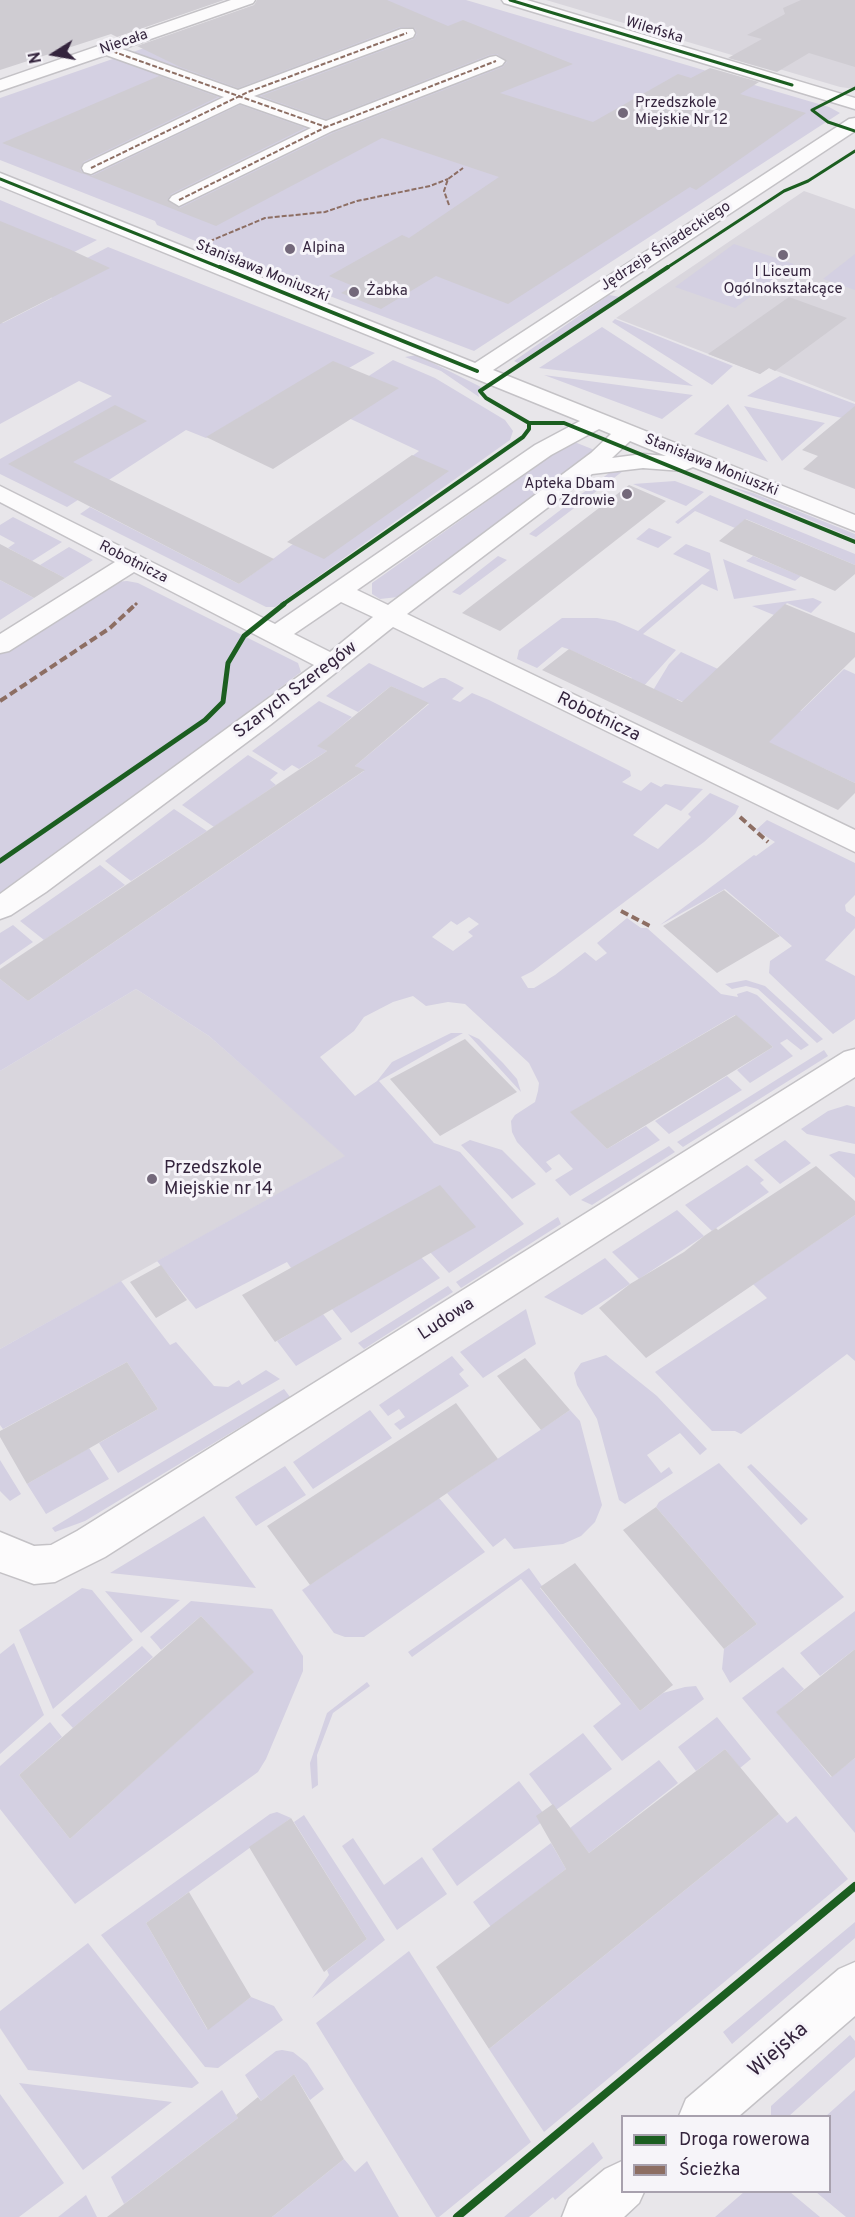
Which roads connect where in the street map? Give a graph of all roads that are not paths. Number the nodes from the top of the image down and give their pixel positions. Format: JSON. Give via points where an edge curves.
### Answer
{"nodes":[{"id":1,"x":247,"y":0,"type":"edge"},
{"id":2,"x":510,"y":0,"type":"edge"},
{"id":3,"x":407,"y":33,"type":"dead end"},
{"id":4,"x":106,"y":49,"type":"junction"},
{"id":5,"x":496,"y":61,"type":"dead end"},
{"id":6,"x":0,"y":86,"type":"edge"},
{"id":7,"x":240,"y":96,"type":"junction"},
{"id":8,"x":855,"y":104,"type":"edge"},
{"id":9,"x":855,"y":123,"type":"edge"},
{"id":10,"x":326,"y":127,"type":"junction"},
{"id":11,"x":91,"y":168,"type":"dead end"},
{"id":12,"x":0,"y":179,"type":"edge"},
{"id":13,"x":178,"y":200,"type":"dead end"},
{"id":14,"x":477,"y":371,"type":"junction"},
{"id":15,"x":516,"y":387,"type":"junction"},
{"id":16,"x":598,"y":420,"type":"junction"},
{"id":17,"x":627,"y":431,"type":"junction"},
{"id":18,"x":543,"y":450,"type":"junction"},
{"id":19,"x":586,"y":468,"type":"junction"},
{"id":20,"x":721,"y":469,"type":"junction"},
{"id":21,"x":0,"y":493,"type":"edge"},
{"id":22,"x":855,"y":524,"type":"edge"},
{"id":23,"x":132,"y":562,"type":"junction"},
{"id":24,"x":341,"y":592,"type":"junction"},
{"id":25,"x":390,"y":616,"type":"junction"},
{"id":26,"x":275,"y":636,"type":"junction"},
{"id":27,"x":0,"y":645,"type":"edge"},
{"id":28,"x":332,"y":664,"type":"junction"},
{"id":29,"x":855,"y":842,"type":"edge"},
{"id":30,"x":0,"y":908,"type":"edge"},
{"id":31,"x":855,"y":1061,"type":"edge"},
{"id":32,"x":17,"y":1558,"type":"edge"},
{"id":33,"x":855,"y":1985,"type":"edge"},
{"id":34,"x":704,"y":2115,"type":"edge"},
{"id":35,"x":621,"y":2187,"type":"edge"},
{"id":36,"x":587,"y":2217,"type":"edge"}],
"edges":[{"from":1,"to":4,"type":"street","name":"Niecała"},
{"from":2,"to":8,"type":"street","name":"Wileńska"},
{"from":3,"to":7,"type":"street"},
{"from":4,"to":6,"type":"street","name":"Niecała"},
{"from":4,"to":7,"type":"street"},
{"from":5,"to":10,"type":"street"},
{"from":7,"to":10,"type":"street"},
{"from":7,"to":11,"type":"street"},
{"from":9,"to":14,"type":"street","name":"Jędrzeja Śniadeckiego"},
{"from":10,"to":13,"type":"street"},
{"from":12,"to":14,"type":"street","name":"Stanisława Moniuszki"},
{"from":14,"to":15,"type":"street","name":"Stanisława Moniuszki"},
{"from":15,"to":16,"type":"street","name":"Stanisława Moniuszki"},
{"from":15,"to":18,"type":"street","via":[[545,422]]},
{"from":16,"to":17,"type":"street","name":"Stanisława Moniuszki"},
{"from":16,"to":18,"type":"street"},
{"from":17,"to":19,"type":"street","name":"Szarych Szeregów"},
{"from":17,"to":20,"type":"street","name":"Stanisława Moniuszki"},
{"from":18,"to":24,"type":"street"},
{"from":19,"to":20,"type":"street","via":[[643,461]]},
{"from":19,"to":25,"type":"street","name":"Szarych Szeregów"},
{"from":20,"to":22,"type":"street","name":"Stanisława Moniuszki"},
{"from":21,"to":23,"type":"street","name":"Robotnicza"},
{"from":23,"to":26,"type":"street","name":"Robotnicza"},
{"from":23,"to":27,"type":"street"},
{"from":24,"to":25,"type":"street","name":"Robotnicza"},
{"from":24,"to":26,"type":"street"},
{"from":25,"to":28,"type":"street","name":"Szarych Szeregów"},
{"from":25,"to":29,"type":"street","name":"Robotnicza"},
{"from":26,"to":28,"type":"street","name":"Robotnicza"},
{"from":28,"to":30,"type":"street","name":"Szarych Szeregów","via":[[72,859]]},
{"from":31,"to":32,"type":"street","name":"Ludowa","via":[[91,1544],[55,1563]]},
{"from":33,"to":34,"type":"street","name":"Wiejska"},
{"from":35,"to":36,"type":"street"}]}
